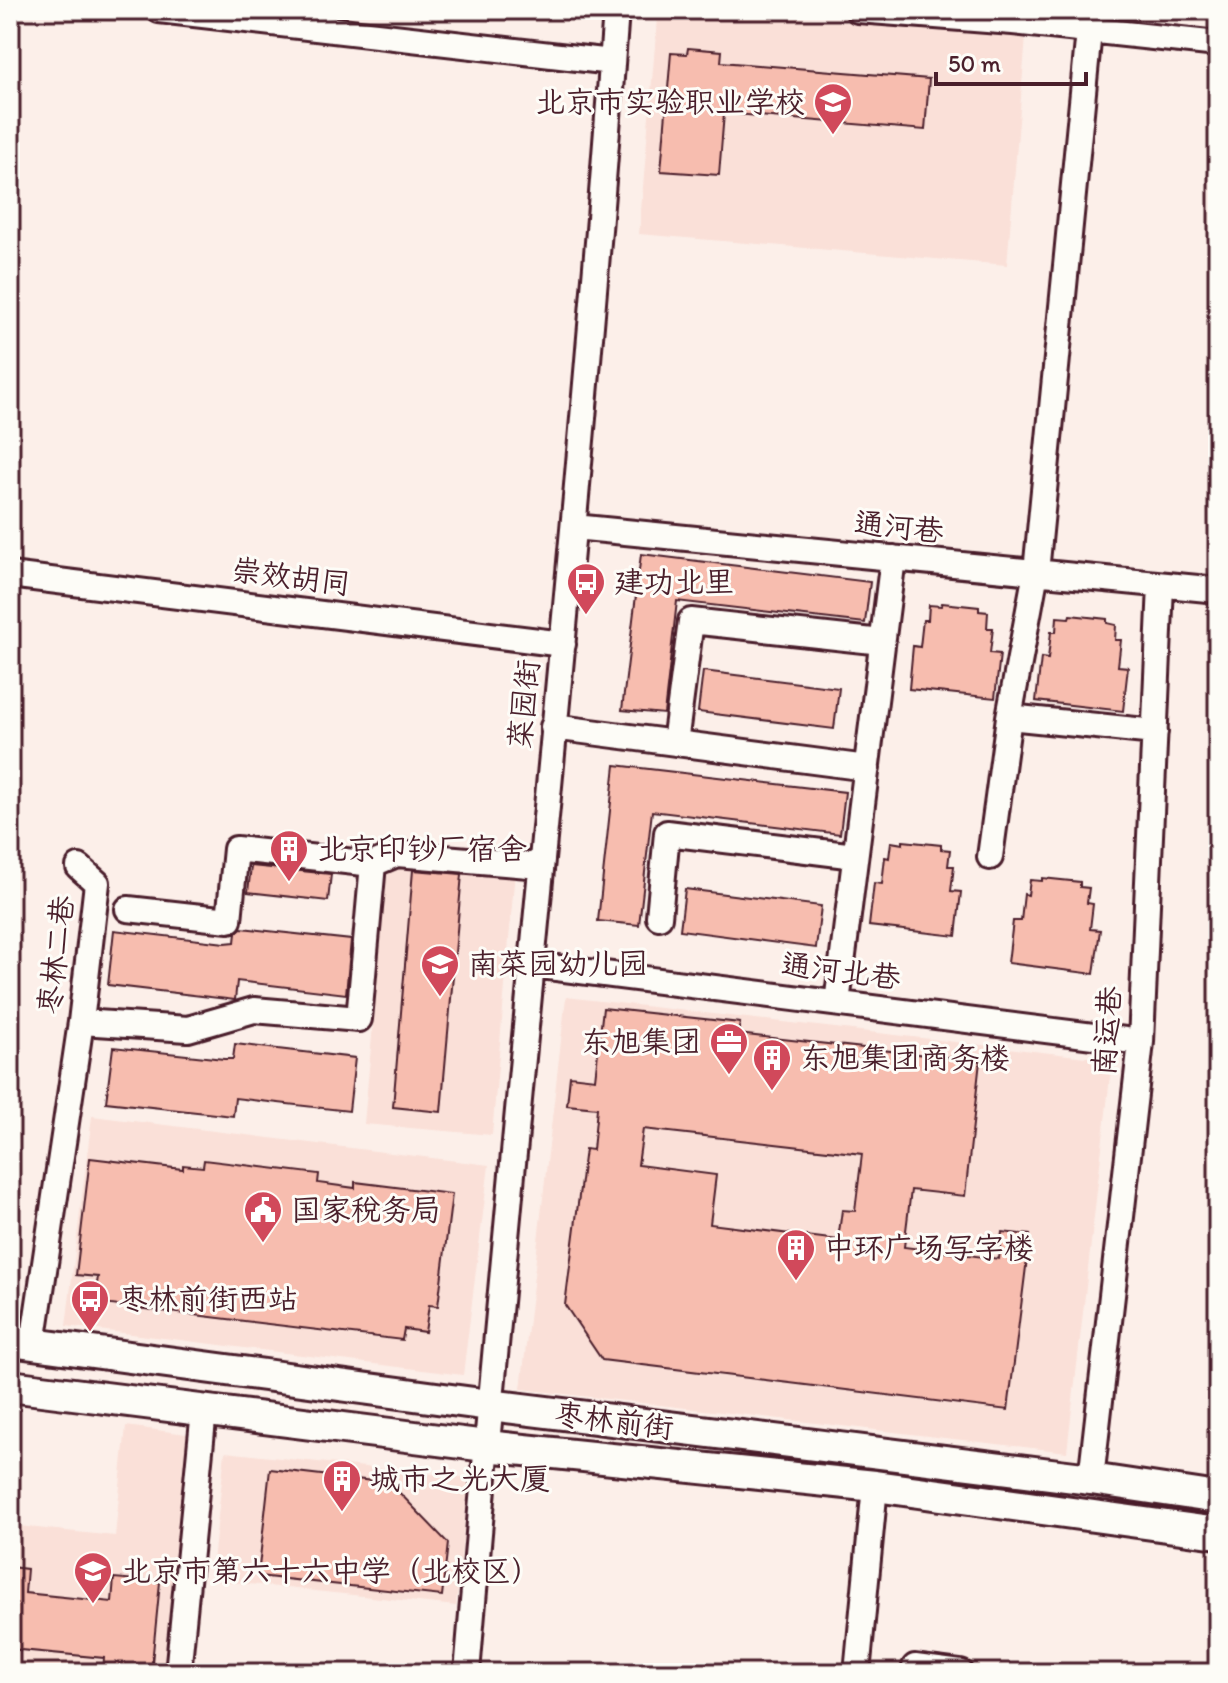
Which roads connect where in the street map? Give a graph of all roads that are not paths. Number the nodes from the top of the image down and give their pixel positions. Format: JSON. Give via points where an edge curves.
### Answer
{"nodes":[{"id":1,"x":159,"y":10,"type":"edge"},
{"id":2,"x":616,"y":10,"type":"edge"},
{"id":3,"x":858,"y":10,"type":"edge"},
{"id":4,"x":1013,"y":16,"type":"edge"},
{"id":5,"x":1089,"y":31,"type":"junction"},
{"id":6,"x":1218,"y":44,"type":"edge"},
{"id":7,"x":612,"y":62,"type":"junction"},
{"id":8,"x":574,"y":527,"type":"junction"},
{"id":9,"x":893,"y":558,"type":"junction"},
{"id":10,"x":1036,"y":572,"type":"junction"},
{"id":11,"x":10,"y":575,"type":"edge"},
{"id":12,"x":1161,"y":585,"type":"junction"},
{"id":13,"x":1218,"y":590,"type":"edge"},
{"id":14,"x":882,"y":642,"type":"junction"},
{"id":15,"x":563,"y":644,"type":"junction"},
{"id":16,"x":1009,"y":717,"type":"junction"},
{"id":17,"x":553,"y":727,"type":"junction"},
{"id":18,"x":1155,"y":732,"type":"junction"},
{"id":19,"x":675,"y":743,"type":"junction"},
{"id":20,"x":867,"y":768,"type":"junction"},
{"id":21,"x":855,"y":856,"type":"junction"},
{"id":22,"x":990,"y":857,"type":"dead end"},
{"id":23,"x":373,"y":864,"type":"junction"},
{"id":24,"x":540,"y":866,"type":"junction"},
{"id":25,"x":79,"y":867,"type":"dead end"},
{"id":26,"x":128,"y":909,"type":"dead end"},
{"id":27,"x":659,"y":917,"type":"dead end"},
{"id":28,"x":533,"y":965,"type":"junction"},
{"id":29,"x":837,"y":1003,"type":"junction"},
{"id":30,"x":81,"y":1022,"type":"junction"},
{"id":31,"x":1141,"y":1042,"type":"junction"},
{"id":32,"x":22,"y":1343,"type":"edge"},
{"id":33,"x":10,"y":1386,"type":"edge"},
{"id":34,"x":489,"y":1405,"type":"junction"},
{"id":35,"x":204,"y":1410,"type":"junction"},
{"id":36,"x":486,"y":1446,"type":"junction"},
{"id":37,"x":1091,"y":1479,"type":"junction"},
{"id":38,"x":875,"y":1486,"type":"junction"},
{"id":39,"x":1218,"y":1498,"type":"edge"},
{"id":40,"x":1218,"y":1533,"type":"edge"},
{"id":41,"x":178,"y":1673,"type":"edge"},
{"id":42,"x":467,"y":1673,"type":"edge"},
{"id":43,"x":857,"y":1673,"type":"edge"},
{"id":44,"x":915,"y":1673,"type":"edge"},
{"id":45,"x":961,"y":1673,"type":"edge"}],
"edges":[{"from":1,"to":7,"type":"street"},
{"from":2,"to":7,"type":"street","name":"菜园街"},
{"from":3,"to":4,"type":"street"},
{"from":4,"to":5,"type":"street"},
{"from":5,"to":6,"type":"street"},
{"from":5,"to":10,"type":"street"},
{"from":7,"to":8,"type":"street","name":"菜园街"},
{"from":8,"to":9,"type":"street","name":"通河巷"},
{"from":8,"to":15,"type":"street","name":"菜园街"},
{"from":9,"to":10,"type":"street","name":"通河巷"},
{"from":9,"to":14,"type":"street"},
{"from":10,"to":12,"type":"street","name":"通河巷"},
{"from":10,"to":16,"type":"street"},
{"from":11,"to":15,"type":"street","name":"崇效胡同"},
{"from":12,"to":13,"type":"street","name":"通河巷"},
{"from":12,"to":18,"type":"street","name":"南运巷"},
{"from":14,"to":19,"type":"street","via":[[691,621]]},
{"from":14,"to":20,"type":"street"},
{"from":15,"to":17,"type":"street","name":"菜园街"},
{"from":16,"to":18,"type":"street"},
{"from":16,"to":22,"type":"street"},
{"from":17,"to":19,"type":"street"},
{"from":17,"to":24,"type":"street","name":"菜园街"},
{"from":18,"to":31,"type":"street","name":"南运巷"},
{"from":19,"to":20,"type":"street"},
{"from":20,"to":21,"type":"street"},
{"from":21,"to":27,"type":"street","via":[[667,833]]},
{"from":21,"to":29,"type":"street"},
{"from":23,"to":24,"type":"street","via":[[397,854]]},
{"from":23,"to":26,"type":"street","via":[[236,849],[229,920]]},
{"from":23,"to":30,"type":"street","via":[[359,1019],[254,1010],[188,1029]]},
{"from":24,"to":28,"type":"street","name":"菜园街"},
{"from":25,"to":30,"type":"street","name":"枣林二巷","via":[[97,883]]},
{"from":28,"to":29,"type":"street","name":"通河北巷"},
{"from":28,"to":34,"type":"street","name":"菜园街"},
{"from":29,"to":31,"type":"street","name":"通河北巷"},
{"from":30,"to":32,"type":"street","name":"枣林二巷"},
{"from":31,"to":37,"type":"street","name":"南运巷"},
{"from":32,"to":34,"type":"main road","name":"枣林前街"},
{"from":33,"to":35,"type":"main road","name":"枣林前街"},
{"from":34,"to":36,"type":"street","name":"菜园街"},
{"from":34,"to":37,"type":"main road","name":"枣林前街"},
{"from":35,"to":36,"type":"main road","name":"枣林前街"},
{"from":35,"to":41,"type":"street"},
{"from":36,"to":38,"type":"main road","name":"枣林前街"},
{"from":36,"to":42,"type":"street","name":"菜园街"},
{"from":37,"to":39,"type":"main road","name":"枣林前街"},
{"from":38,"to":40,"type":"main road","name":"枣林前街"},
{"from":38,"to":43,"type":"street"},
{"from":44,"to":45,"type":"street","via":[[915,1667]]}]}
